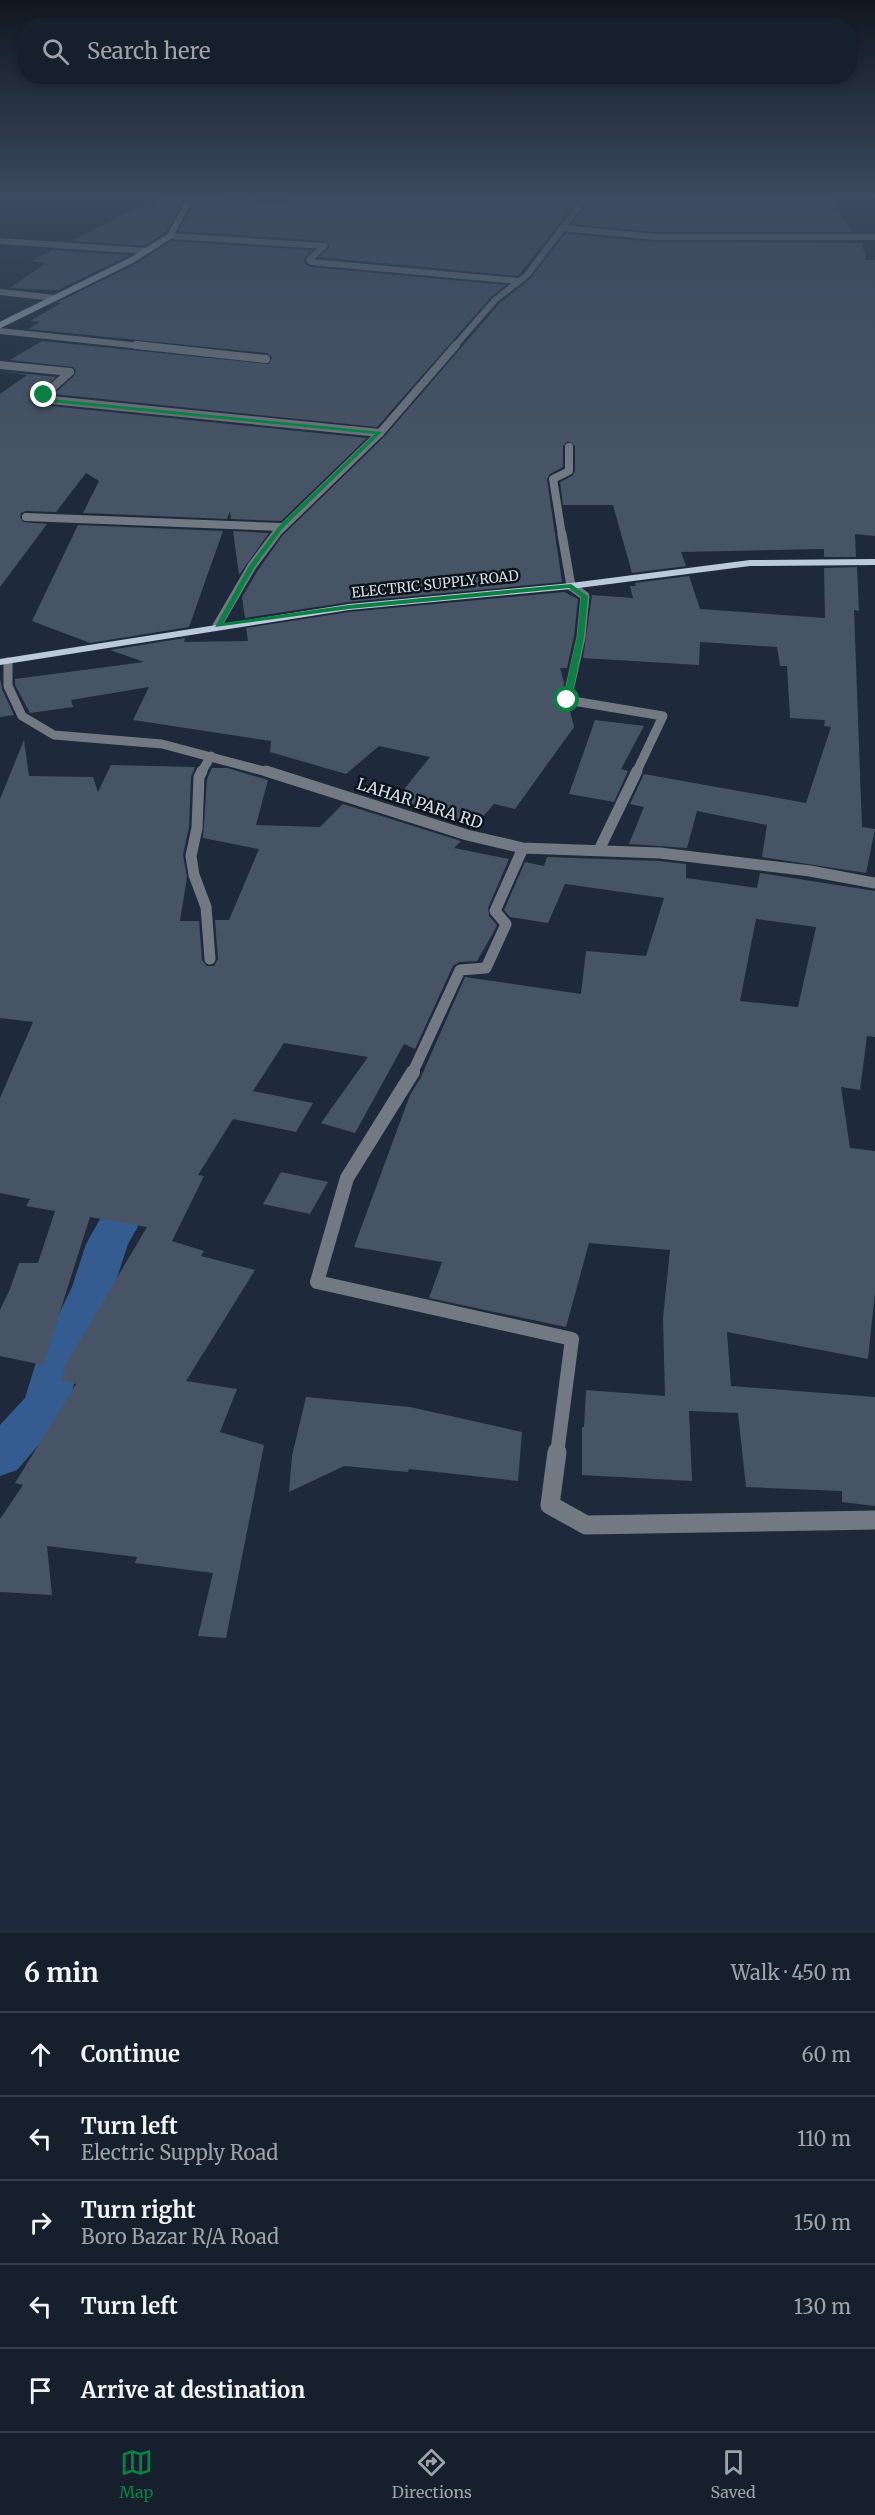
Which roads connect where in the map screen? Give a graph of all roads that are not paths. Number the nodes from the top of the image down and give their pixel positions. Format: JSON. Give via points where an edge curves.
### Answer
{"nodes":[{"id":1,"x":76,"y":287,"type":"edge"},
{"id":2,"x":511,"y":287,"type":"edge"},
{"id":3,"x":0,"y":292,"type":"edge"},
{"id":4,"x":55,"y":298,"type":"junction"},
{"id":5,"x":0,"y":325,"type":"edge"},
{"id":6,"x":0,"y":331,"type":"edge"},
{"id":7,"x":266,"y":359,"type":"dead end"},
{"id":8,"x":0,"y":365,"type":"edge"},
{"id":9,"x":380,"y":433,"type":"junction"},
{"id":10,"x":569,"y":447,"type":"dead end"},
{"id":11,"x":26,"y":517,"type":"dead end"},
{"id":12,"x":281,"y":527,"type":"junction"},
{"id":13,"x":875,"y":562,"type":"edge"},
{"id":14,"x":571,"y":586,"type":"junction"},
{"id":15,"x":218,"y":626,"type":"junction"},
{"id":16,"x":4,"y":662,"type":"edge"},
{"id":17,"x":211,"y":756,"type":"junction"},
{"id":18,"x":523,"y":848,"type":"junction"},
{"id":19,"x":599,"y":850,"type":"junction"},
{"id":20,"x":875,"y":883,"type":"edge"},
{"id":21,"x":210,"y":959,"type":"dead end"},
{"id":22,"x":875,"y":1520,"type":"edge"}],
"edges":[{"from":1,"to":4,"type":"main road"},
{"from":2,"to":9,"type":"street","via":[[495,300]]},
{"from":3,"to":4,"type":"street"},
{"from":4,"to":5,"type":"main road"},
{"from":6,"to":7,"type":"street"},
{"from":8,"to":9,"type":"street","via":[[70,372],[44,395],[51,400]]},
{"from":9,"to":12,"type":"street"},
{"from":10,"to":14,"type":"street","via":[[569,471],[553,479]]},
{"from":11,"to":12,"type":"street"},
{"from":12,"to":15,"type":"street","via":[[252,566]]},
{"from":13,"to":14,"type":"main road","name":"ELECTRIC SUPPLY ROAD","via":[[750,563]]},
{"from":14,"to":15,"type":"main road","name":"ELECTRIC SUPPLY ROAD","via":[[349,607]]},
{"from":14,"to":19,"type":"street","via":[[585,596],[581,637],[567,700],[663,716]]},
{"from":15,"to":16,"type":"main road","name":"ELECTRIC SUPPLY ROAD"},
{"from":16,"to":17,"type":"street","name":"LAHAR PARA RD","via":[[8,686],[22,716],[54,735],[162,744]]},
{"from":17,"to":18,"type":"street","name":"LAHAR PARA RD"},
{"from":17,"to":21,"type":"street","via":[[199,777],[197,828],[191,856],[206,907]]},
{"from":18,"to":19,"type":"street","name":"LAHAR PARA RD"},
{"from":18,"to":22,"type":"street","via":[[495,911],[506,924],[499,942],[486,968],[460,970],[414,1070],[347,1178],[317,1282],[572,1339],[550,1505],[586,1525]]},
{"from":19,"to":20,"type":"street","name":"LAHAR PARA RD","via":[[810,871]]}]}
